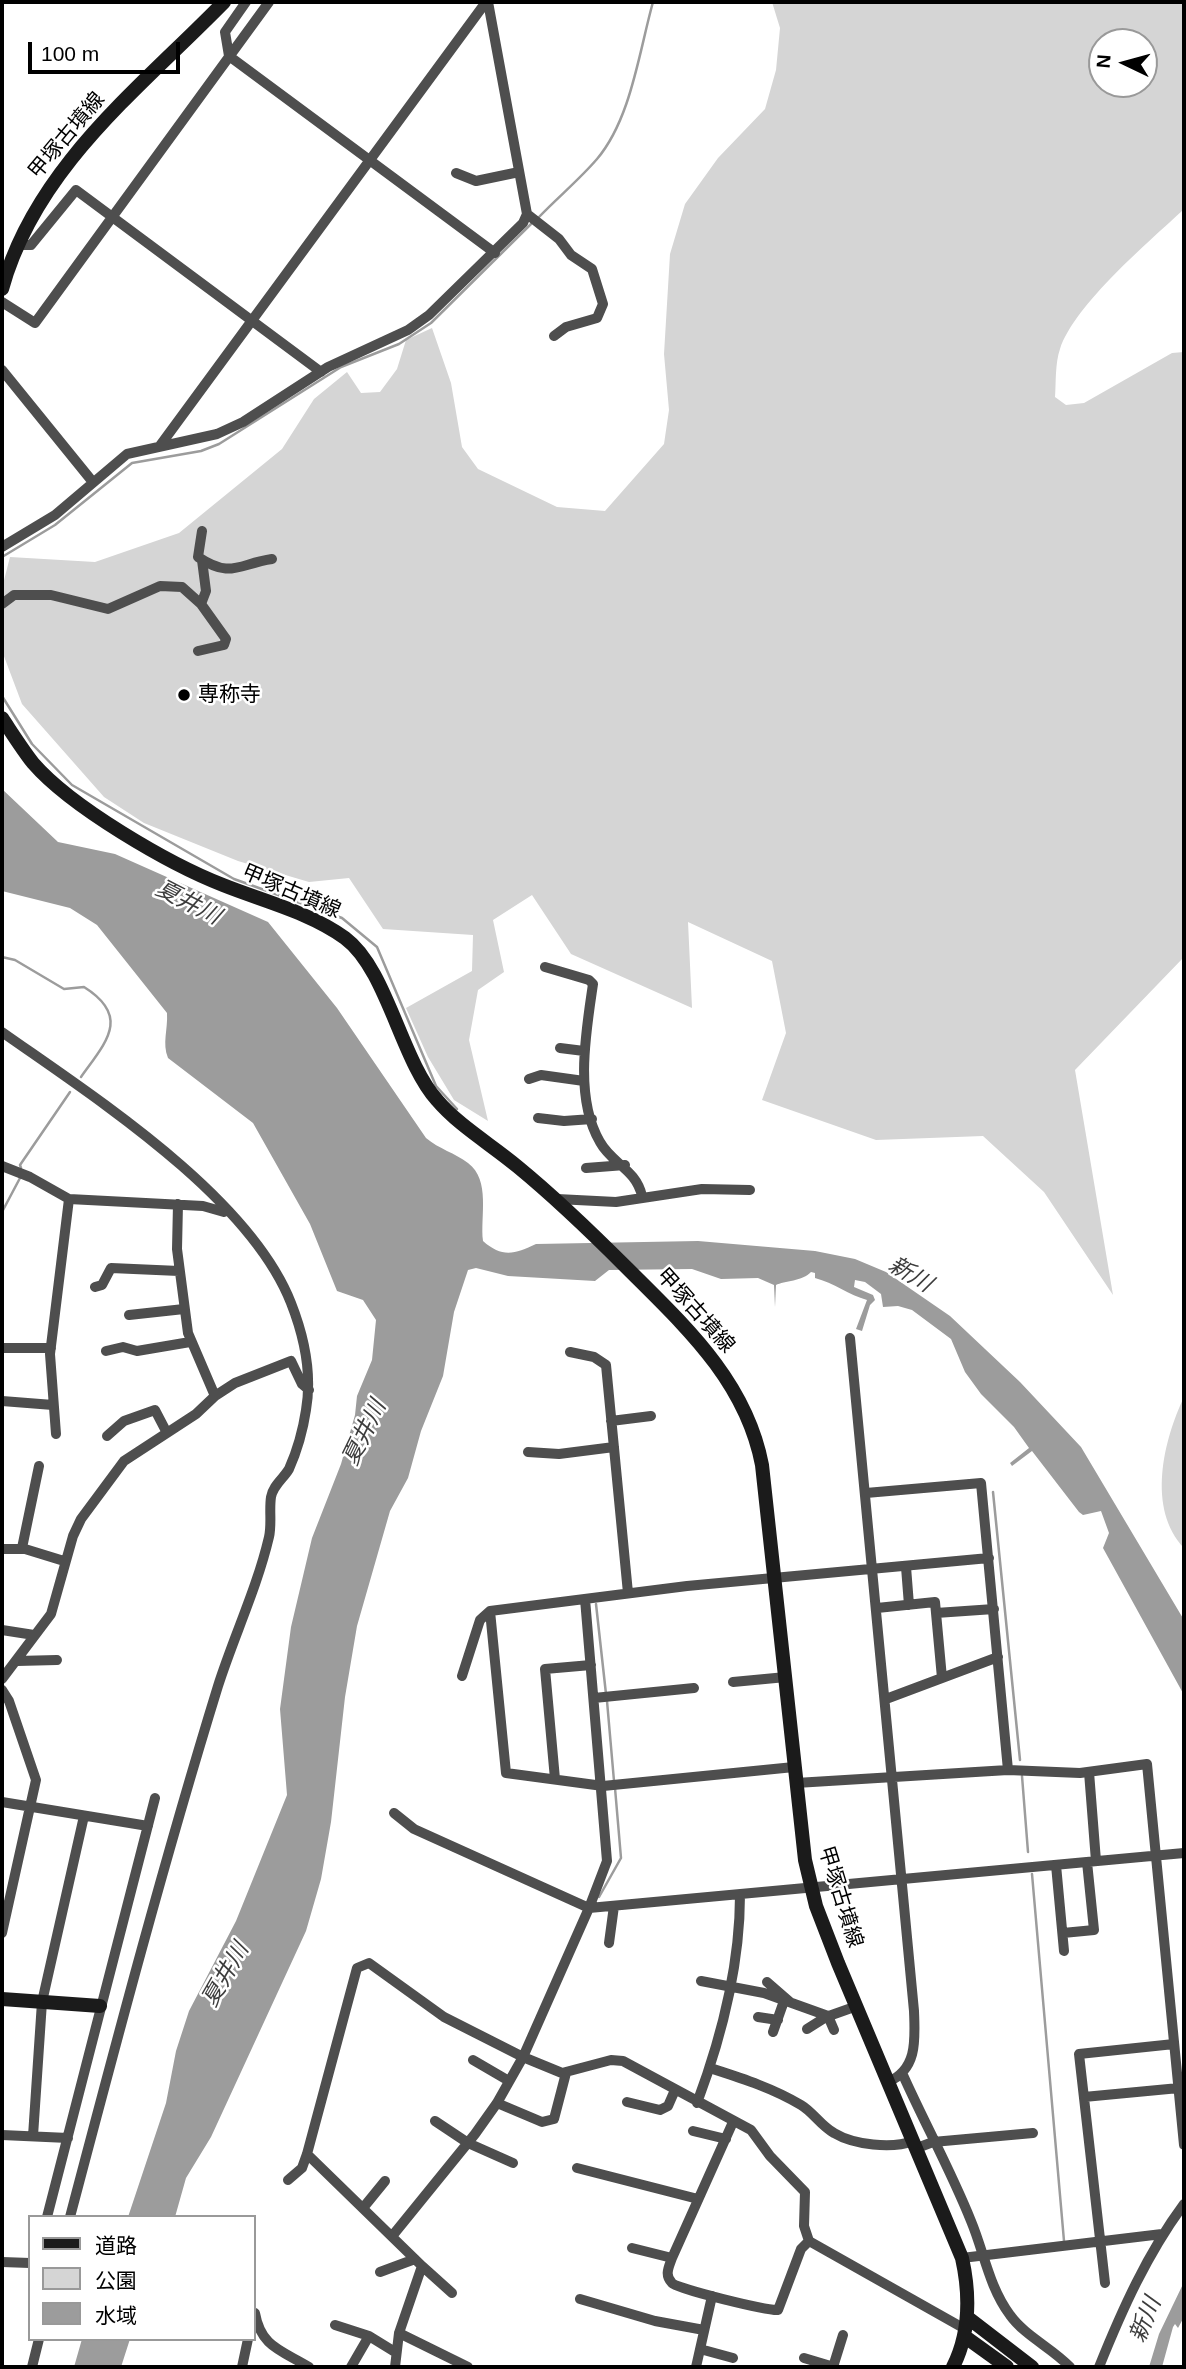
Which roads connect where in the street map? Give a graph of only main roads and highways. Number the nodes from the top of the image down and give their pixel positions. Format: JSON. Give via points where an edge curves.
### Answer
{"nodes":[{"id":1,"x":224,"y":2,"type":"edge"},
{"id":2,"x":2,"y":289,"type":"edge"},
{"id":3,"x":2,"y":718,"type":"edge"},
{"id":4,"x":2,"y":2000,"type":"edge"},
{"id":5,"x":100,"y":2006,"type":"road end"},
{"id":6,"x":965,"y":2327,"type":"junction"},
{"id":7,"x":953,"y":2367,"type":"edge"},
{"id":8,"x":1007,"y":2367,"type":"edge"},
{"id":9,"x":1032,"y":2367,"type":"edge"}],
"edges":[{"from":1,"to":2,"type":"main road","name":"甲塚古墳線","via":[[66,163],[17,245]]},
{"from":3,"to":6,"type":"main road","name":"甲塚古墳線","via":[[34,764],[75,800],[219,884],[304,916],[347,939],[374,978],[428,1090],[569,1210],[715,1360],[752,1424],[762,1465],[797,1808],[811,1888],[962,2258],[967,2288]]},
{"from":4,"to":5,"type":"main road"},
{"from":6,"to":7,"type":"main road","name":"甲塚古墳線"},
{"from":6,"to":8,"type":"main road"},
{"from":6,"to":9,"type":"main road"}]}
